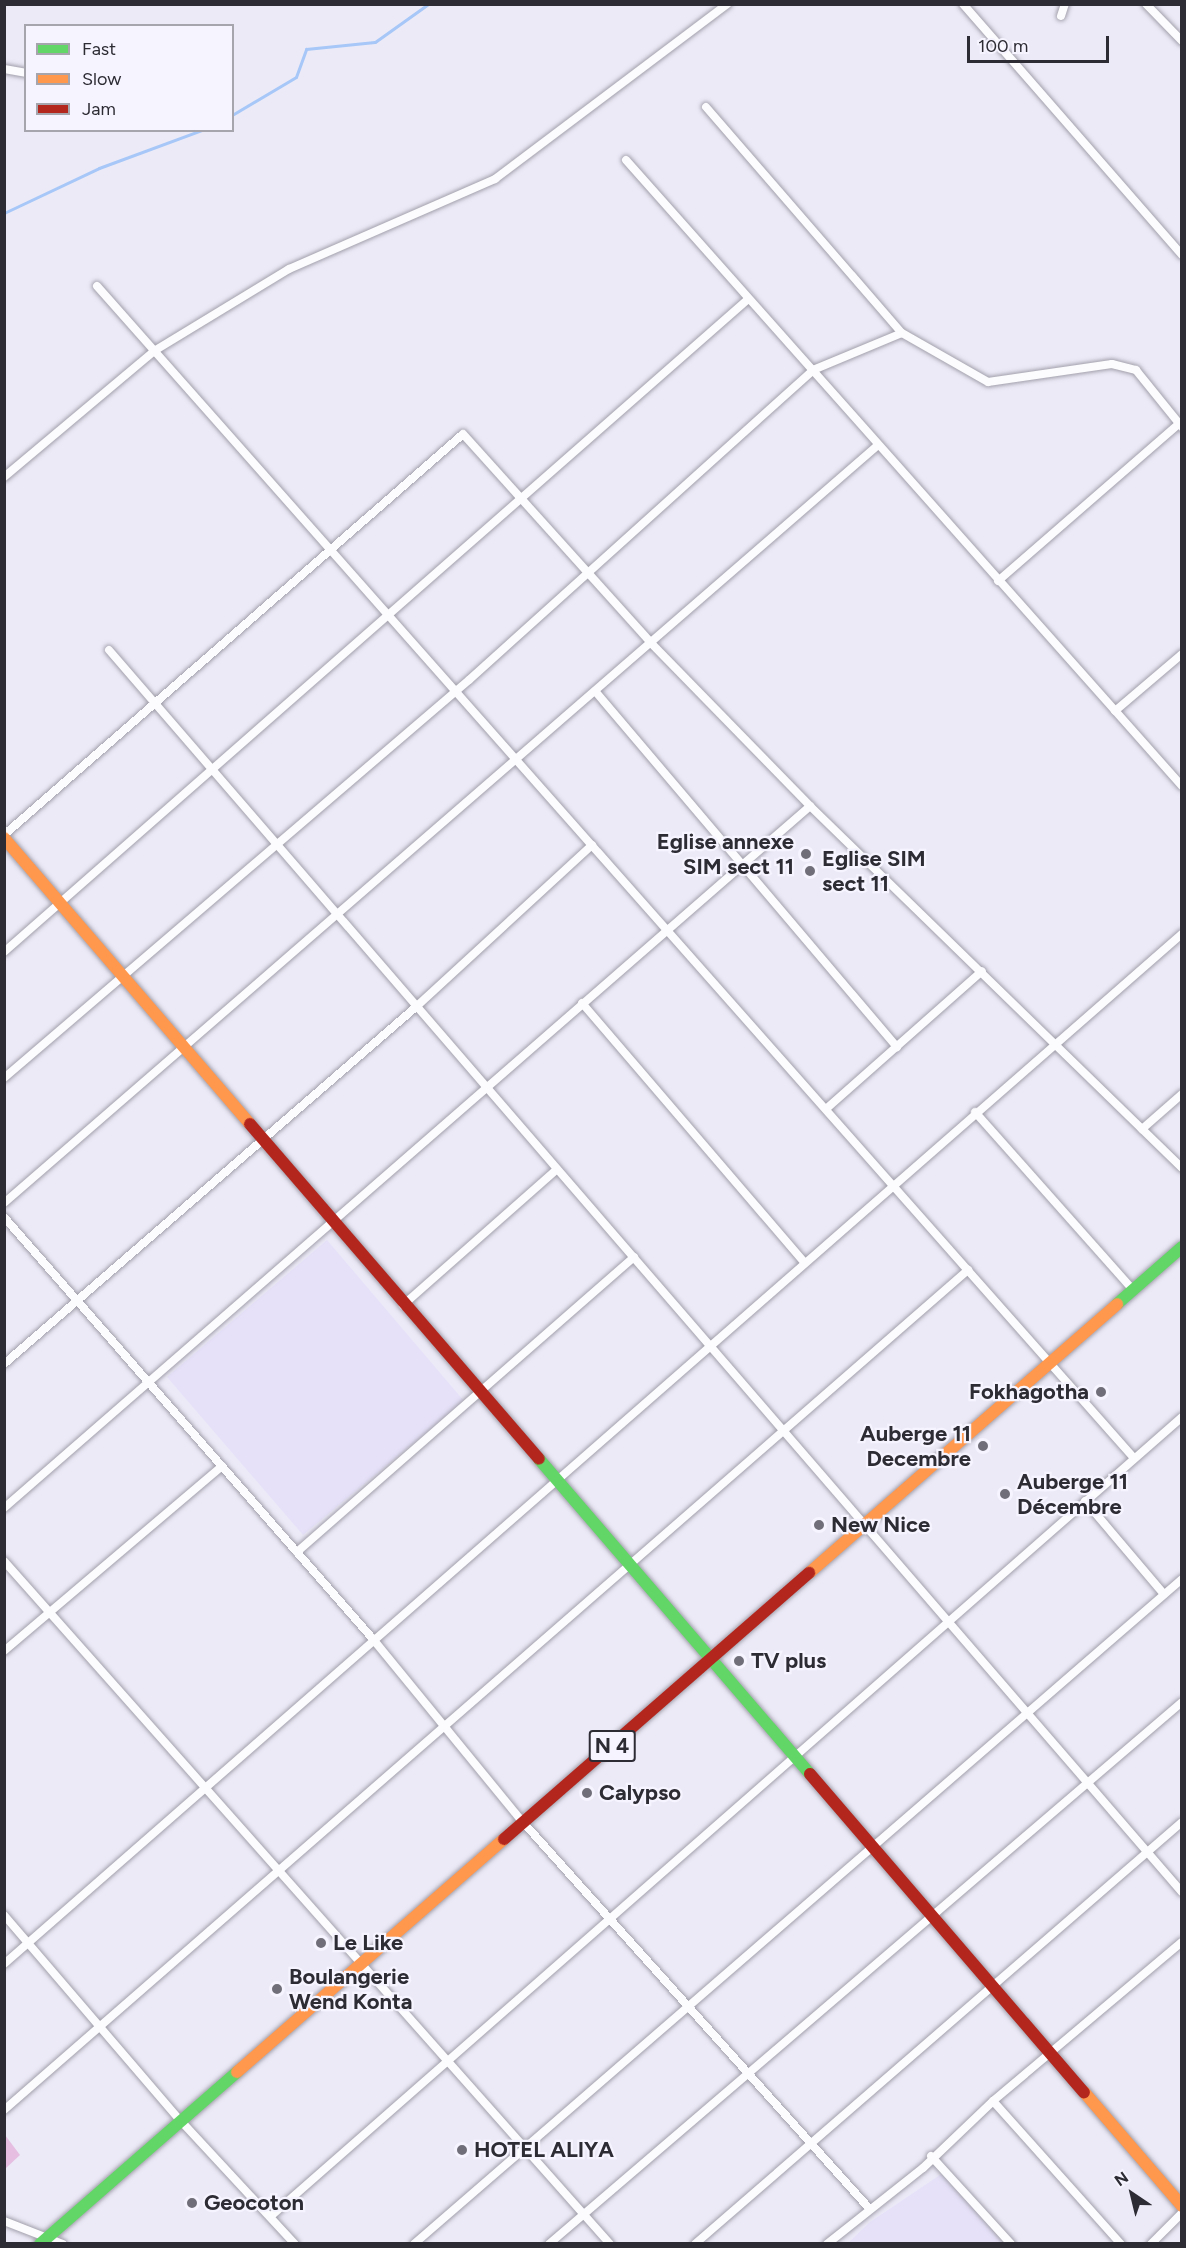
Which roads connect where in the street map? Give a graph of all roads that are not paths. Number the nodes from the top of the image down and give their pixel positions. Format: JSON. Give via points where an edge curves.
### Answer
{"nodes":[{"id":1,"x":727,"y":4,"type":"edge"},
{"id":2,"x":963,"y":4,"type":"edge"},
{"id":3,"x":1065,"y":4,"type":"edge"},
{"id":4,"x":1146,"y":4,"type":"edge"},
{"id":5,"x":1061,"y":16,"type":"dead end"},
{"id":6,"x":1182,"y":41,"type":"edge"},
{"id":7,"x":4,"y":69,"type":"edge"},
{"id":8,"x":24,"y":73,"type":"edge"},
{"id":9,"x":706,"y":107,"type":"dead end"},
{"id":10,"x":626,"y":160,"type":"dead end"},
{"id":11,"x":1182,"y":255,"type":"edge"},
{"id":12,"x":97,"y":286,"type":"dead end"},
{"id":13,"x":746,"y":301,"type":"junction"},
{"id":14,"x":902,"y":333,"type":"junction"},
{"id":15,"x":154,"y":351,"type":"junction"},
{"id":16,"x":813,"y":370,"type":"junction"},
{"id":17,"x":1181,"y":424,"type":"edge"},
{"id":18,"x":877,"y":446,"type":"junction"},
{"id":19,"x":4,"y":477,"type":"edge"},
{"id":20,"x":521,"y":499,"type":"junction"},
{"id":21,"x":332,"y":552,"type":"junction"},
{"id":22,"x":587,"y":572,"type":"junction"},
{"id":23,"x":998,"y":581,"type":"junction"},
{"id":24,"x":388,"y":615,"type":"junction"},
{"id":25,"x":651,"y":643,"type":"junction"},
{"id":26,"x":109,"y":650,"type":"dead end"},
{"id":27,"x":1182,"y":654,"type":"edge"},
{"id":28,"x":456,"y":691,"type":"junction"},
{"id":29,"x":595,"y":692,"type":"junction"},
{"id":30,"x":155,"y":705,"type":"junction"},
{"id":31,"x":1115,"y":711,"type":"junction"},
{"id":32,"x":516,"y":760,"type":"junction"},
{"id":33,"x":213,"y":770,"type":"junction"},
{"id":34,"x":1181,"y":785,"type":"edge"},
{"id":35,"x":810,"y":806,"type":"junction"},
{"id":36,"x":4,"y":837,"type":"edge"},
{"id":37,"x":277,"y":844,"type":"junction"},
{"id":38,"x":592,"y":845,"type":"junction"},
{"id":39,"x":743,"y":864,"type":"junction"},
{"id":40,"x":58,"y":905,"type":"junction"},
{"id":41,"x":338,"y":915,"type":"junction"},
{"id":42,"x":667,"y":930,"type":"junction"},
{"id":43,"x":1182,"y":934,"type":"edge"},
{"id":44,"x":4,"y":952,"type":"edge"},
{"id":45,"x":982,"y":971,"type":"junction"},
{"id":46,"x":120,"y":974,"type":"junction"},
{"id":47,"x":582,"y":1003,"type":"junction"},
{"id":48,"x":417,"y":1006,"type":"junction"},
{"id":49,"x":1056,"y":1042,"type":"junction"},
{"id":50,"x":897,"y":1047,"type":"junction"},
{"id":51,"x":182,"y":1050,"type":"junction"},
{"id":52,"x":4,"y":1078,"type":"edge"},
{"id":53,"x":486,"y":1087,"type":"junction"},
{"id":54,"x":1182,"y":1094,"type":"edge"},
{"id":55,"x":825,"y":1109,"type":"junction"},
{"id":56,"x":975,"y":1112,"type":"junction"},
{"id":57,"x":1142,"y":1129,"type":"junction"},
{"id":58,"x":260,"y":1140,"type":"junction"},
{"id":59,"x":1182,"y":1168,"type":"edge"},
{"id":60,"x":557,"y":1169,"type":"junction"},
{"id":61,"x":892,"y":1184,"type":"junction"},
{"id":62,"x":4,"y":1203,"type":"edge"},
{"id":63,"x":4,"y":1217,"type":"edge"},
{"id":64,"x":332,"y":1223,"type":"junction"},
{"id":65,"x":1182,"y":1247,"type":"edge"},
{"id":66,"x":634,"y":1257,"type":"junction"},
{"id":67,"x":803,"y":1261,"type":"junction"},
{"id":68,"x":968,"y":1270,"type":"junction"},
{"id":69,"x":1133,"y":1290,"type":"junction"},
{"id":70,"x":77,"y":1300,"type":"junction"},
{"id":71,"x":403,"y":1305,"type":"junction"},
{"id":72,"x":708,"y":1344,"type":"junction"},
{"id":73,"x":1049,"y":1362,"type":"junction"},
{"id":74,"x":4,"y":1364,"type":"edge"},
{"id":75,"x":147,"y":1380,"type":"junction"},
{"id":76,"x":481,"y":1395,"type":"junction"},
{"id":77,"x":1182,"y":1418,"type":"edge"},
{"id":78,"x":782,"y":1429,"type":"junction"},
{"id":79,"x":1134,"y":1458,"type":"junction"},
{"id":80,"x":222,"y":1466,"type":"junction"},
{"id":81,"x":554,"y":1479,"type":"junction"},
{"id":82,"x":1085,"y":1502,"type":"junction"},
{"id":83,"x":4,"y":1508,"type":"edge"},
{"id":84,"x":866,"y":1520,"type":"junction"},
{"id":85,"x":297,"y":1552,"type":"junction"},
{"id":86,"x":4,"y":1561,"type":"edge"},
{"id":87,"x":627,"y":1564,"type":"junction"},
{"id":88,"x":1182,"y":1579,"type":"edge"},
{"id":89,"x":1164,"y":1594,"type":"junction"},
{"id":90,"x":49,"y":1612,"type":"junction"},
{"id":91,"x":948,"y":1621,"type":"junction"},
{"id":92,"x":372,"y":1638,"type":"junction"},
{"id":93,"x":4,"y":1651,"type":"edge"},
{"id":94,"x":710,"y":1660,"type":"junction"},
{"id":95,"x":1182,"y":1702,"type":"edge"},
{"id":96,"x":1027,"y":1712,"type":"junction"},
{"id":97,"x":441,"y":1726,"type":"junction"},
{"id":98,"x":793,"y":1756,"type":"junction"},
{"id":99,"x":1087,"y":1783,"type":"junction"},
{"id":100,"x":205,"y":1787,"type":"junction"},
{"id":101,"x":522,"y":1821,"type":"junction"},
{"id":102,"x":1182,"y":1822,"type":"edge"},
{"id":103,"x":871,"y":1846,"type":"junction"},
{"id":104,"x":1147,"y":1852,"type":"junction"},
{"id":105,"x":277,"y":1868,"type":"junction"},
{"id":106,"x":1182,"y":1892,"type":"edge"},
{"id":107,"x":4,"y":1915,"type":"edge"},
{"id":108,"x":931,"y":1916,"type":"junction"},
{"id":109,"x":608,"y":1919,"type":"junction"},
{"id":110,"x":1182,"y":1942,"type":"edge"},
{"id":111,"x":29,"y":1943,"type":"junction"},
{"id":112,"x":358,"y":1962,"type":"junction"},
{"id":113,"x":4,"y":1964,"type":"edge"},
{"id":114,"x":990,"y":1984,"type":"junction"},
{"id":115,"x":686,"y":2008,"type":"junction"},
{"id":116,"x":103,"y":2026,"type":"junction"},
{"id":117,"x":1049,"y":2053,"type":"junction"},
{"id":118,"x":447,"y":2060,"type":"junction"},
{"id":119,"x":751,"y":2073,"type":"junction"},
{"id":120,"x":993,"y":2101,"type":"junction"},
{"id":121,"x":4,"y":2110,"type":"edge"},
{"id":122,"x":180,"y":2120,"type":"junction"},
{"id":123,"x":812,"y":2144,"type":"junction"},
{"id":124,"x":525,"y":2148,"type":"junction"},
{"id":125,"x":931,"y":2156,"type":"junction"},
{"id":126,"x":1182,"y":2206,"type":"edge"},
{"id":127,"x":868,"y":2207,"type":"junction"},
{"id":128,"x":1182,"y":2213,"type":"edge"},
{"id":129,"x":584,"y":2214,"type":"junction"},
{"id":130,"x":271,"y":2216,"type":"junction"},
{"id":131,"x":4,"y":2221,"type":"edge"},
{"id":132,"x":43,"y":2241,"type":"edge"},
{"id":133,"x":63,"y":2244,"type":"edge"},
{"id":134,"x":295,"y":2244,"type":"edge"},
{"id":135,"x":414,"y":2244,"type":"edge"},
{"id":136,"x":549,"y":2244,"type":"edge"},
{"id":137,"x":610,"y":2244,"type":"edge"},
{"id":138,"x":695,"y":2244,"type":"edge"},
{"id":139,"x":826,"y":2244,"type":"edge"},
{"id":140,"x":1011,"y":2244,"type":"edge"},
{"id":141,"x":1121,"y":2244,"type":"edge"},
{"id":142,"x":1151,"y":2244,"type":"edge"}],
"edges":[{"from":1,"to":15,"type":"street","via":[[495,179],[289,269]]},
{"from":2,"to":11,"type":"street"},
{"from":3,"to":5,"type":"street"},
{"from":4,"to":6,"type":"street"},
{"from":7,"to":8,"type":"street"},
{"from":9,"to":14,"type":"street"},
{"from":10,"to":13,"type":"street"},
{"from":12,"to":15,"type":"street"},
{"from":13,"to":16,"type":"street"},
{"from":13,"to":20,"type":"street"},
{"from":14,"to":16,"type":"street"},
{"from":14,"to":17,"type":"street","via":[[988,382],[1112,364],[1136,370]]},
{"from":15,"to":19,"type":"street"},
{"from":15,"to":21,"type":"street"},
{"from":16,"to":18,"type":"street"},
{"from":16,"to":22,"type":"street"},
{"from":17,"to":23,"type":"street"},
{"from":18,"to":23,"type":"street"},
{"from":18,"to":25,"type":"street"},
{"from":20,"to":21,"type":"street","via":[[463,434]]},
{"from":20,"to":22,"type":"street"},
{"from":20,"to":24,"type":"street"},
{"from":21,"to":24,"type":"street"},
{"from":21,"to":30,"type":"street"},
{"from":22,"to":25,"type":"street"},
{"from":22,"to":28,"type":"street"},
{"from":23,"to":31,"type":"street"},
{"from":24,"to":28,"type":"street"},
{"from":24,"to":33,"type":"street"},
{"from":25,"to":29,"type":"street"},
{"from":25,"to":35,"type":"street"},
{"from":26,"to":30,"type":"street"},
{"from":27,"to":31,"type":"street"},
{"from":28,"to":32,"type":"street"},
{"from":28,"to":37,"type":"street"},
{"from":29,"to":32,"type":"street"},
{"from":29,"to":39,"type":"street"},
{"from":30,"to":33,"type":"street"},
{"from":30,"to":36,"type":"street"},
{"from":31,"to":34,"type":"street"},
{"from":32,"to":38,"type":"street"},
{"from":32,"to":41,"type":"street"},
{"from":33,"to":37,"type":"street"},
{"from":33,"to":40,"type":"street"},
{"from":35,"to":39,"type":"street"},
{"from":35,"to":45,"type":"street"},
{"from":36,"to":40,"type":"main road"},
{"from":37,"to":41,"type":"street"},
{"from":37,"to":46,"type":"street"},
{"from":38,"to":42,"type":"street"},
{"from":38,"to":48,"type":"street"},
{"from":39,"to":42,"type":"street"},
{"from":39,"to":50,"type":"street"},
{"from":40,"to":44,"type":"street"},
{"from":40,"to":46,"type":"main road"},
{"from":41,"to":48,"type":"street"},
{"from":41,"to":51,"type":"street"},
{"from":42,"to":47,"type":"street"},
{"from":42,"to":55,"type":"street"},
{"from":43,"to":49,"type":"street"},
{"from":45,"to":49,"type":"street"},
{"from":45,"to":50,"type":"street"},
{"from":46,"to":51,"type":"main road"},
{"from":46,"to":52,"type":"street"},
{"from":47,"to":53,"type":"street"},
{"from":47,"to":67,"type":"street"},
{"from":48,"to":53,"type":"street"},
{"from":48,"to":58,"type":"street"},
{"from":49,"to":56,"type":"street"},
{"from":49,"to":57,"type":"street"},
{"from":50,"to":55,"type":"street"},
{"from":51,"to":58,"type":"main road"},
{"from":51,"to":62,"type":"street"},
{"from":53,"to":60,"type":"street"},
{"from":53,"to":64,"type":"street"},
{"from":54,"to":57,"type":"street"},
{"from":55,"to":61,"type":"street"},
{"from":56,"to":61,"type":"street"},
{"from":56,"to":69,"type":"street"},
{"from":57,"to":59,"type":"street"},
{"from":58,"to":64,"type":"main road"},
{"from":58,"to":70,"type":"street"},
{"from":60,"to":66,"type":"street"},
{"from":60,"to":71,"type":"street"},
{"from":61,"to":67,"type":"street"},
{"from":61,"to":68,"type":"street"},
{"from":63,"to":70,"type":"street"},
{"from":64,"to":71,"type":"main road"},
{"from":64,"to":75,"type":"street"},
{"from":65,"to":69,"type":"main road","number":"N 4"},
{"from":66,"to":72,"type":"street"},
{"from":66,"to":76,"type":"street"},
{"from":67,"to":72,"type":"street"},
{"from":68,"to":73,"type":"street"},
{"from":68,"to":78,"type":"street"},
{"from":69,"to":73,"type":"main road","number":"N 4"},
{"from":70,"to":74,"type":"street"},
{"from":70,"to":75,"type":"street"},
{"from":71,"to":76,"type":"main road"},
{"from":72,"to":78,"type":"street"},
{"from":72,"to":81,"type":"street"},
{"from":73,"to":79,"type":"street"},
{"from":73,"to":84,"type":"main road","number":"N 4"},
{"from":75,"to":80,"type":"street"},
{"from":75,"to":83,"type":"street"},
{"from":76,"to":81,"type":"main road"},
{"from":76,"to":85,"type":"street"},
{"from":77,"to":79,"type":"street"},
{"from":78,"to":84,"type":"street"},
{"from":78,"to":87,"type":"street"},
{"from":79,"to":82,"type":"street"},
{"from":80,"to":85,"type":"street"},
{"from":80,"to":90,"type":"street"},
{"from":81,"to":87,"type":"main road"},
{"from":81,"to":92,"type":"street"},
{"from":82,"to":89,"type":"street"},
{"from":82,"to":91,"type":"street"},
{"from":84,"to":91,"type":"street"},
{"from":84,"to":94,"type":"main road","number":"N 4"},
{"from":85,"to":92,"type":"street"},
{"from":86,"to":90,"type":"street"},
{"from":87,"to":94,"type":"main road"},
{"from":87,"to":97,"type":"street"},
{"from":88,"to":89,"type":"street"},
{"from":89,"to":96,"type":"street"},
{"from":90,"to":93,"type":"street"},
{"from":90,"to":100,"type":"street"},
{"from":91,"to":96,"type":"street"},
{"from":91,"to":98,"type":"street"},
{"from":92,"to":97,"type":"street"},
{"from":92,"to":100,"type":"street"},
{"from":94,"to":98,"type":"main road"},
{"from":94,"to":101,"type":"main road","number":"N 4"},
{"from":95,"to":99,"type":"street"},
{"from":96,"to":99,"type":"street"},
{"from":96,"to":103,"type":"street"},
{"from":97,"to":101,"type":"street"},
{"from":97,"to":105,"type":"street"},
{"from":98,"to":103,"type":"main road"},
{"from":98,"to":109,"type":"street"},
{"from":99,"to":104,"type":"street"},
{"from":99,"to":108,"type":"street"},
{"from":100,"to":105,"type":"street"},
{"from":100,"to":111,"type":"street"},
{"from":101,"to":109,"type":"street"},
{"from":101,"to":112,"type":"main road","number":"N 4"},
{"from":102,"to":104,"type":"street"},
{"from":103,"to":108,"type":"main road"},
{"from":103,"to":115,"type":"street"},
{"from":104,"to":106,"type":"street"},
{"from":104,"to":114,"type":"street"},
{"from":105,"to":112,"type":"street"},
{"from":105,"to":116,"type":"street"},
{"from":107,"to":111,"type":"street"},
{"from":108,"to":114,"type":"main road"},
{"from":108,"to":119,"type":"street"},
{"from":109,"to":115,"type":"street"},
{"from":109,"to":118,"type":"street"},
{"from":110,"to":117,"type":"street"},
{"from":111,"to":113,"type":"street"},
{"from":111,"to":116,"type":"street"},
{"from":112,"to":118,"type":"street"},
{"from":112,"to":122,"type":"main road","number":"N 4"},
{"from":114,"to":117,"type":"main road"},
{"from":114,"to":123,"type":"street"},
{"from":115,"to":119,"type":"street"},
{"from":115,"to":124,"type":"street"},
{"from":116,"to":121,"type":"street"},
{"from":116,"to":122,"type":"street"},
{"from":117,"to":120,"type":"street"},
{"from":117,"to":126,"type":"main road"},
{"from":118,"to":124,"type":"street"},
{"from":118,"to":130,"type":"street"},
{"from":119,"to":123,"type":"street"},
{"from":119,"to":129,"type":"street"},
{"from":120,"to":125,"type":"street"},
{"from":120,"to":141,"type":"street"},
{"from":122,"to":130,"type":"street"},
{"from":122,"to":132,"type":"main road","number":"N 4"},
{"from":123,"to":127,"type":"street"},
{"from":123,"to":138,"type":"street"},
{"from":124,"to":129,"type":"street"},
{"from":124,"to":135,"type":"street"},
{"from":125,"to":127,"type":"street","via":[[923,2168]]},
{"from":125,"to":140,"type":"street"},
{"from":127,"to":139,"type":"street"},
{"from":128,"to":142,"type":"street"},
{"from":129,"to":136,"type":"street"},
{"from":129,"to":137,"type":"street"},
{"from":130,"to":134,"type":"street"},
{"from":131,"to":132,"type":"street"},
{"from":132,"to":133,"type":"street"}]}
